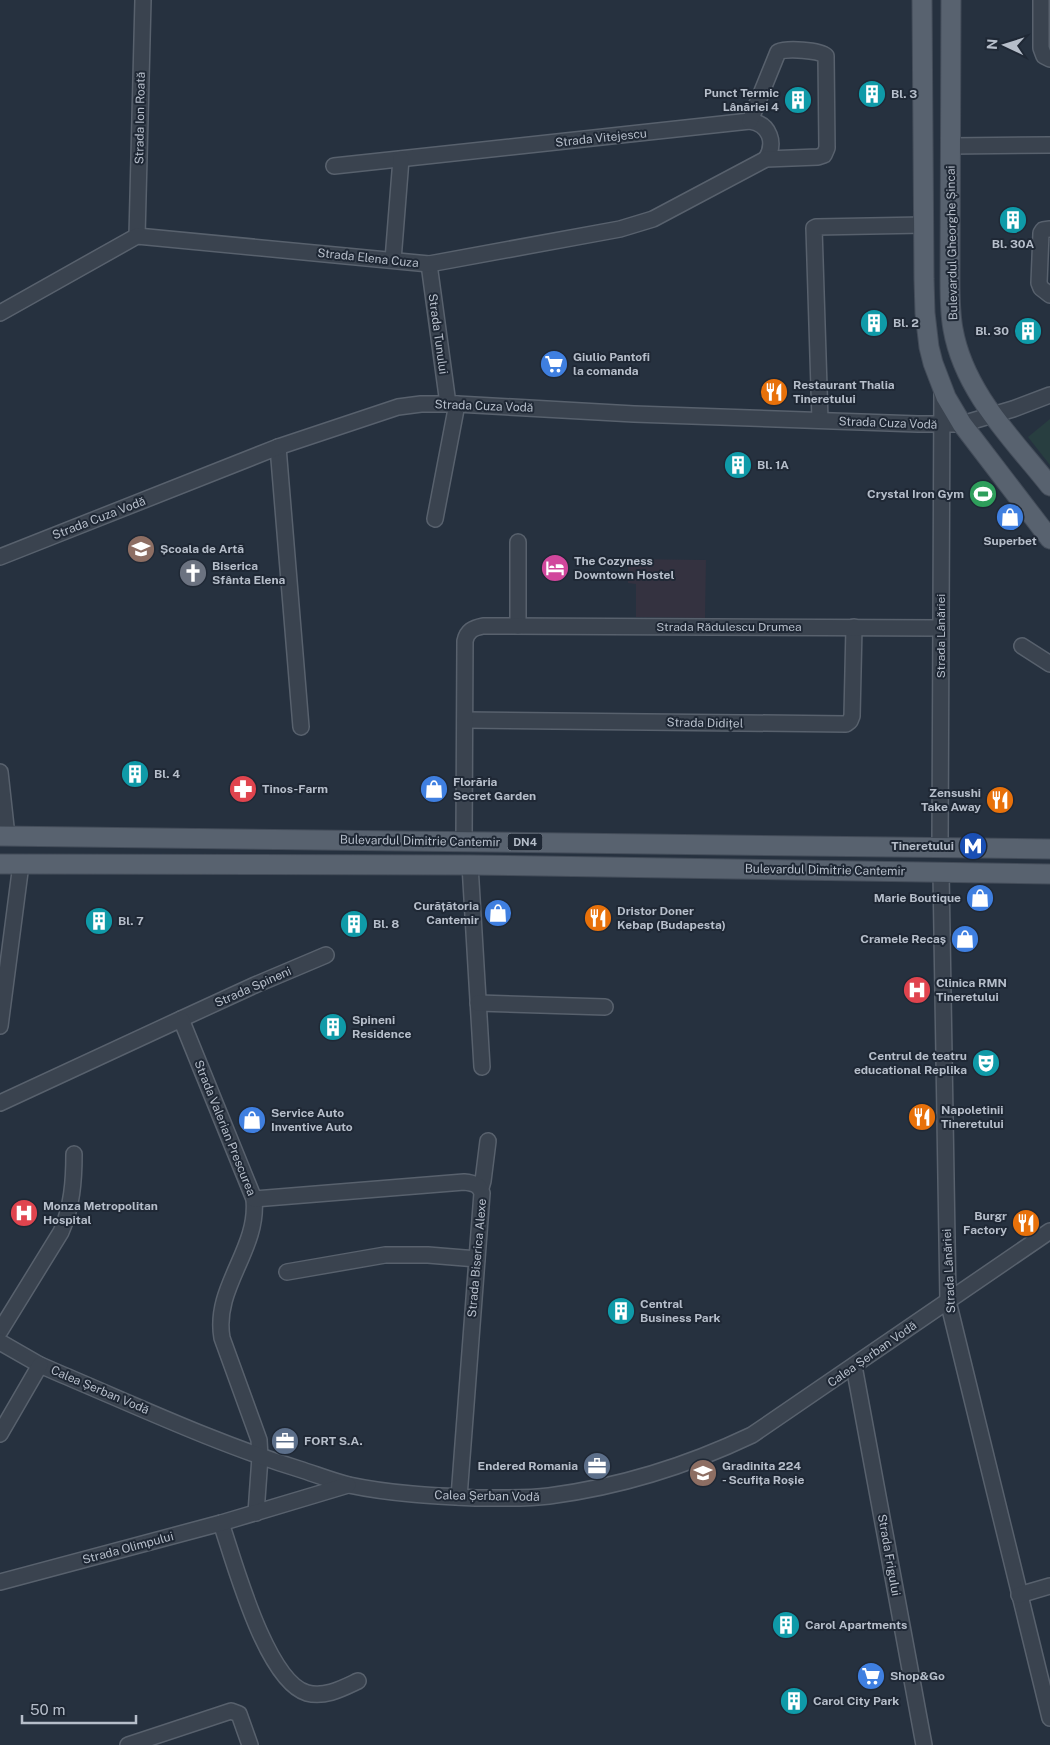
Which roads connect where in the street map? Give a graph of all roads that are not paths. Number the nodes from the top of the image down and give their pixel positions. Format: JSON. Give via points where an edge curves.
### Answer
{"nodes":[{"id":1,"x":143,"y":0,"type":"edge"},
{"id":2,"x":922,"y":0,"type":"edge"},
{"id":3,"x":951,"y":0,"type":"edge"},
{"id":4,"x":1041,"y":0,"type":"edge"},
{"id":5,"x":1050,"y":59,"type":"edge"},
{"id":6,"x":750,"y":121,"type":"junction"},
{"id":7,"x":1050,"y":145,"type":"edge"},
{"id":8,"x":951,"y":146,"type":"junction"},
{"id":9,"x":400,"y":159,"type":"junction"},
{"id":10,"x":766,"y":160,"type":"junction"},
{"id":11,"x":334,"y":166,"type":"dead end"},
{"id":12,"x":924,"y":225,"type":"junction"},
{"id":13,"x":1050,"y":229,"type":"edge"},
{"id":14,"x":137,"y":236,"type":"junction"},
{"id":15,"x":393,"y":260,"type":"junction"},
{"id":16,"x":429,"y":264,"type":"junction"},
{"id":17,"x":1050,"y":295,"type":"edge"},
{"id":18,"x":0,"y":313,"type":"edge"},
{"id":19,"x":942,"y":387,"type":"junction"},
{"id":20,"x":1050,"y":395,"type":"edge"},
{"id":21,"x":452,"y":404,"type":"junction"},
{"id":22,"x":993,"y":416,"type":"junction"},
{"id":23,"x":820,"y":420,"type":"junction"},
{"id":24,"x":942,"y":424,"type":"junction"},
{"id":25,"x":962,"y":424,"type":"junction"},
{"id":26,"x":278,"y":447,"type":"junction"},
{"id":27,"x":1050,"y":486,"type":"edge"},
{"id":28,"x":435,"y":519,"type":"dead end"},
{"id":29,"x":1050,"y":539,"type":"edge"},
{"id":30,"x":518,"y":542,"type":"dead end"},
{"id":31,"x":0,"y":557,"type":"edge"},
{"id":32,"x":518,"y":626,"type":"junction"},
{"id":33,"x":854,"y":627,"type":"junction"},
{"id":34,"x":941,"y":628,"type":"junction"},
{"id":35,"x":1022,"y":646,"type":"dead end"},
{"id":36,"x":1050,"y":664,"type":"edge"},
{"id":37,"x":465,"y":720,"type":"junction"},
{"id":38,"x":302,"y":727,"type":"dead end"},
{"id":39,"x":0,"y":772,"type":"edge"},
{"id":40,"x":3,"y":836,"type":"edge"},
{"id":41,"x":464,"y":841,"type":"junction"},
{"id":42,"x":940,"y":847,"type":"junction"},
{"id":43,"x":1050,"y":849,"type":"edge"},
{"id":44,"x":0,"y":864,"type":"edge"},
{"id":45,"x":21,"y":864,"type":"junction"},
{"id":46,"x":470,"y":865,"type":"junction"},
{"id":47,"x":941,"y":872,"type":"junction"},
{"id":48,"x":1050,"y":874,"type":"edge"},
{"id":49,"x":5,"y":949,"type":"edge"},
{"id":50,"x":326,"y":955,"type":"dead end"},
{"id":51,"x":478,"y":1004,"type":"junction"},
{"id":52,"x":605,"y":1006,"type":"dead end"},
{"id":53,"x":181,"y":1019,"type":"junction"},
{"id":54,"x":0,"y":1026,"type":"edge"},
{"id":55,"x":482,"y":1067,"type":"dead end"},
{"id":56,"x":0,"y":1103,"type":"edge"},
{"id":57,"x":488,"y":1141,"type":"dead end"},
{"id":58,"x":74,"y":1154,"type":"dead end"},
{"id":59,"x":481,"y":1188,"type":"junction"},
{"id":60,"x":254,"y":1199,"type":"junction"},
{"id":61,"x":1050,"y":1231,"type":"edge"},
{"id":62,"x":477,"y":1259,"type":"junction"},
{"id":63,"x":287,"y":1272,"type":"dead end"},
{"id":64,"x":948,"y":1301,"type":"junction"},
{"id":65,"x":0,"y":1330,"type":"edge"},
{"id":66,"x":0,"y":1342,"type":"edge"},
{"id":67,"x":40,"y":1365,"type":"junction"},
{"id":68,"x":854,"y":1366,"type":"junction"},
{"id":69,"x":0,"y":1434,"type":"edge"},
{"id":70,"x":260,"y":1457,"type":"junction"},
{"id":71,"x":348,"y":1485,"type":"junction"},
{"id":72,"x":459,"y":1497,"type":"junction"},
{"id":73,"x":256,"y":1513,"type":"junction"},
{"id":74,"x":221,"y":1523,"type":"junction"},
{"id":75,"x":0,"y":1582,"type":"edge"},
{"id":76,"x":1050,"y":1586,"type":"edge"},
{"id":77,"x":1019,"y":1595,"type":"junction"},
{"id":78,"x":358,"y":1681,"type":"dead end"},
{"id":79,"x":1050,"y":1718,"type":"edge"},
{"id":80,"x":128,"y":1745,"type":"edge"},
{"id":81,"x":250,"y":1745,"type":"edge"},
{"id":82,"x":924,"y":1745,"type":"edge"}],
"edges":[{"from":1,"to":14,"type":"street","name":"Strada Ion Roată"},
{"from":2,"to":12,"type":"main road"},
{"from":3,"to":8,"type":"main road","name":"Bulevardul Gheorghe Șincai"},
{"from":4,"to":5,"type":"street","via":[[1041,48],[1044,56]]},
{"from":6,"to":9,"type":"street","name":"Strada Vitejescu"},
{"from":6,"to":10,"type":"street","via":[[763,126],[769,135],[771,150]]},
{"from":6,"to":10,"type":"street","via":[[778,52],[818,52],[826,56],[826,152],[818,158]]},
{"from":7,"to":8,"type":"street"},
{"from":8,"to":22,"type":"main road","name":"Bulevardul Gheorghe Șincai","via":[[952,323],[969,377]]},
{"from":9,"to":11,"type":"street","name":"Strada Vitejescu"},
{"from":9,"to":15,"type":"street"},
{"from":10,"to":16,"type":"street","name":"Strada Elena Cuza","via":[[645,222]]},
{"from":12,"to":19,"type":"main road","via":[[926,328]]},
{"from":12,"to":23,"type":"street","via":[[814,228]]},
{"from":13,"to":17,"type":"street","via":[[1041,233],[1039,283],[1040,288]]},
{"from":14,"to":15,"type":"street","name":"Strada Elena Cuza"},
{"from":14,"to":18,"type":"street"},
{"from":15,"to":16,"type":"street","name":"Strada Elena Cuza"},
{"from":16,"to":21,"type":"street","name":"Strada Tunului"},
{"from":19,"to":24,"type":"street"},
{"from":19,"to":25,"type":"main road"},
{"from":20,"to":22,"type":"street","name":"Strada Cuza Vodă"},
{"from":21,"to":23,"type":"street","name":"Strada Cuza Vodă"},
{"from":21,"to":26,"type":"street","name":"Strada Cuza Vodă","via":[[398,407]]},
{"from":21,"to":28,"type":"street","name":"Strada Tunului"},
{"from":22,"to":25,"type":"street","name":"Strada Cuza Vodă"},
{"from":22,"to":27,"type":"main road","name":"Bulevardul Gheorghe Șincai"},
{"from":23,"to":24,"type":"street","name":"Strada Cuza Vodă"},
{"from":24,"to":25,"type":"street","name":"Strada Cuza Vodă"},
{"from":24,"to":34,"type":"street","name":"Strada Lânăriei"},
{"from":25,"to":29,"type":"main road"},
{"from":26,"to":31,"type":"street","name":"Strada Cuza Vodă"},
{"from":26,"to":38,"type":"street"},
{"from":30,"to":32,"type":"street"},
{"from":32,"to":33,"type":"street","name":"Strada Rădulescu Drumea"},
{"from":32,"to":37,"type":"street","name":"Strada Rădulescu Drumea","via":[[483,626],[467,634]]},
{"from":33,"to":34,"type":"street","name":"Strada Rădulescu Drumea"},
{"from":33,"to":37,"type":"street","name":"Strada Didițel","via":[[852,716],[846,724]]},
{"from":34,"to":42,"type":"street","name":"Strada Lânăriei"},
{"from":35,"to":36,"type":"street"},
{"from":37,"to":41,"type":"street","name":"Strada Rădulescu Drumea"},
{"from":39,"to":40,"type":"street"},
{"from":40,"to":41,"type":"main road","name":"Bulevardul Dimitrie Cantemir","number":"DN4"},
{"from":41,"to":42,"type":"main road","name":"Bulevardul Dimitrie Cantemir","number":"DN4"},
{"from":42,"to":43,"type":"main road","name":"Bulevardul Dimitrie Cantemir","number":"DN4"},
{"from":44,"to":45,"type":"main road","name":"Bulevardul Dimitrie Cantemir","number":"DN4"},
{"from":45,"to":46,"type":"main road","name":"Bulevardul Dimitrie Cantemir","number":"DN4"},
{"from":45,"to":49,"type":"street"},
{"from":46,"to":47,"type":"main road","name":"Bulevardul Dimitrie Cantemir","number":"DN4"},
{"from":46,"to":51,"type":"street"},
{"from":47,"to":48,"type":"main road","name":"Bulevardul Dimitrie Cantemir","number":"DN4"},
{"from":47,"to":64,"type":"street","name":"Strada Lânăriei"},
{"from":49,"to":54,"type":"street"},
{"from":50,"to":53,"type":"street","name":"Strada Spineni"},
{"from":51,"to":52,"type":"street"},
{"from":51,"to":55,"type":"street"},
{"from":53,"to":56,"type":"street"},
{"from":53,"to":60,"type":"street","name":"Strada Valerian Prescurea"},
{"from":57,"to":59,"type":"street"},
{"from":58,"to":65,"type":"street","via":[[68,1217]]},
{"from":59,"to":60,"type":"street","name":"Strada Biserica Alexe","via":[[464,1182]]},
{"from":59,"to":62,"type":"street","name":"Strada Biserica Alexe"},
{"from":60,"to":70,"type":"street","name":"Strada Valerian Prescurea","via":[[253,1226],[226,1293],[220,1325],[256,1430]]},
{"from":61,"to":64,"type":"street","name":"Calea Șerban Vodă"},
{"from":62,"to":63,"type":"street","via":[[385,1255]]},
{"from":62,"to":72,"type":"street","name":"Strada Biserica Alexe"},
{"from":64,"to":68,"type":"street","name":"Calea Șerban Vodă"},
{"from":64,"to":77,"type":"street","name":"Strada Lânăriei"},
{"from":66,"to":67,"type":"street","name":"Calea Șerban Vodă"},
{"from":67,"to":69,"type":"street"},
{"from":67,"to":70,"type":"street","name":"Calea Șerban Vodă"},
{"from":68,"to":72,"type":"street","name":"Calea Șerban Vodă","via":[[752,1435],[636,1478],[550,1496]]},
{"from":68,"to":82,"type":"street","name":"Strada Frigului"},
{"from":70,"to":71,"type":"street","name":"Calea Șerban Vodă"},
{"from":70,"to":73,"type":"street"},
{"from":71,"to":72,"type":"street","name":"Calea Șerban Vodă"},
{"from":71,"to":73,"type":"street","name":"Strada Olimpului"},
{"from":73,"to":74,"type":"street","name":"Strada Olimpului"},
{"from":74,"to":75,"type":"street","name":"Strada Olimpului"},
{"from":74,"to":78,"type":"street","via":[[257,1626],[285,1676],[306,1693],[317,1694],[338,1690]]},
{"from":76,"to":77,"type":"street"},
{"from":77,"to":79,"type":"street","name":"Strada Lânăriei"},
{"from":80,"to":81,"type":"street","via":[[231,1711],[240,1714]]}]}
